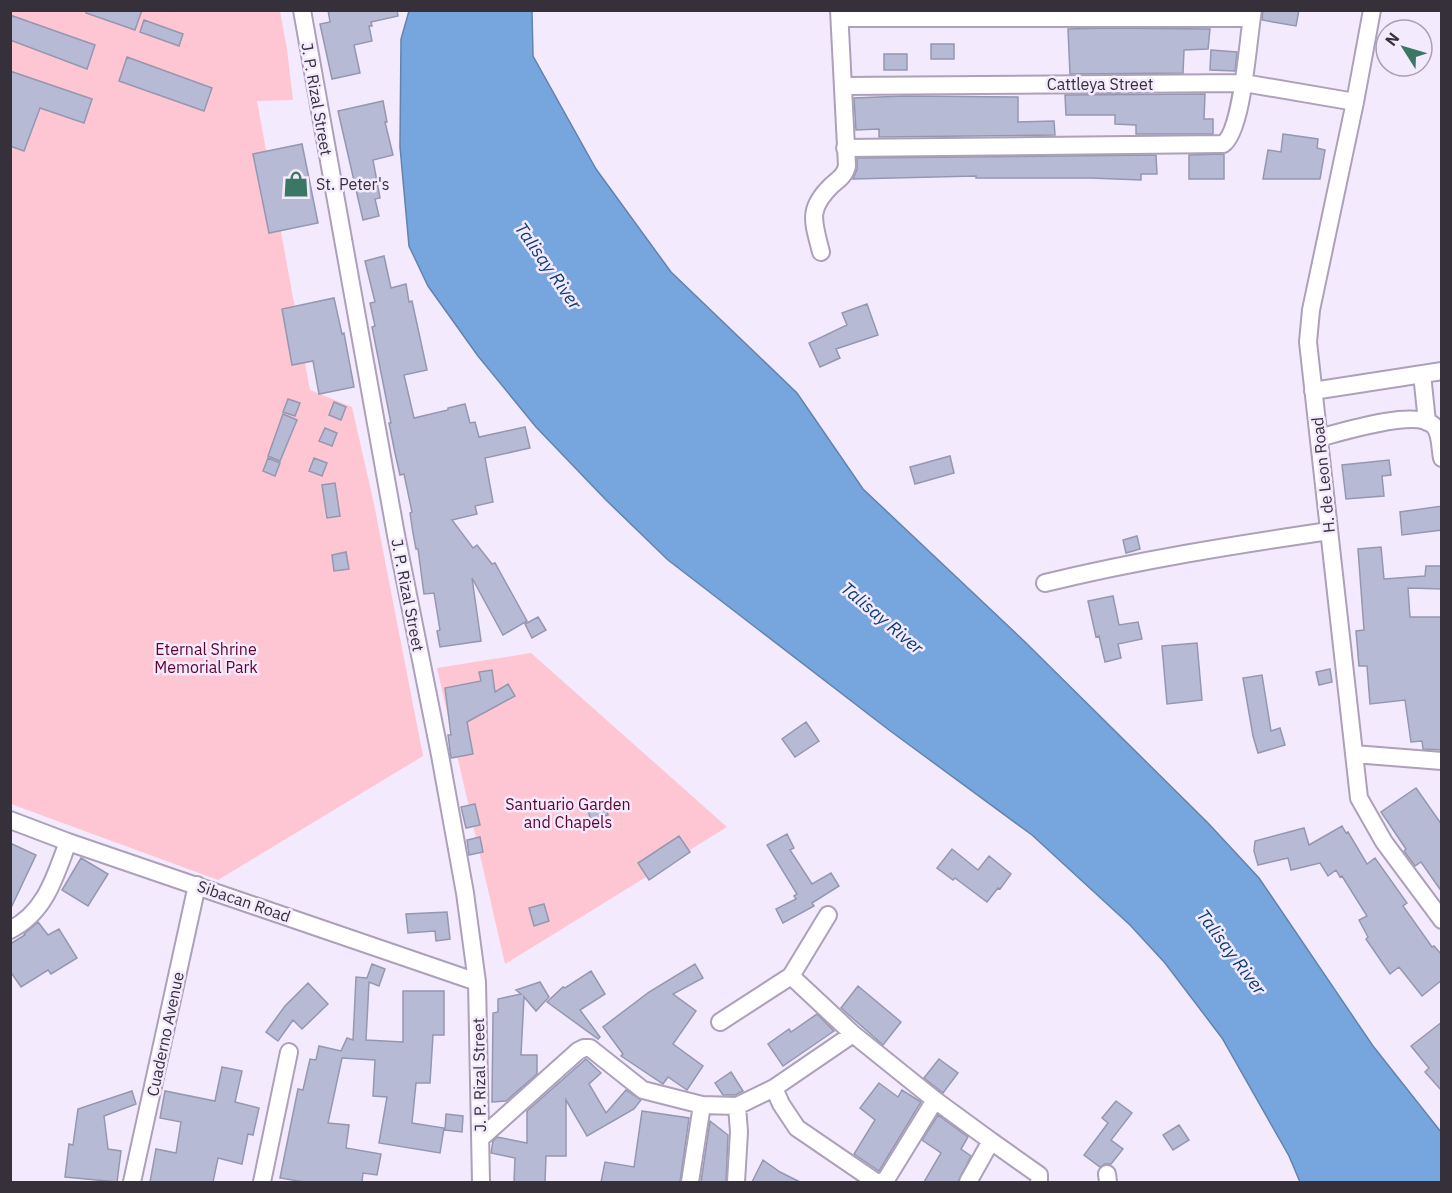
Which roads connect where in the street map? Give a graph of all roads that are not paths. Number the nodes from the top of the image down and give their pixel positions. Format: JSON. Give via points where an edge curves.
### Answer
{"nodes":[{"id":1,"x":302,"y":10,"type":"edge"},
{"id":2,"x":1372,"y":10,"type":"edge"},
{"id":3,"x":839,"y":14,"type":"edge"},
{"id":4,"x":1252,"y":14,"type":"edge"},
{"id":5,"x":1244,"y":83,"type":"junction"},
{"id":6,"x":843,"y":86,"type":"junction"},
{"id":7,"x":1355,"y":102,"type":"junction"},
{"id":8,"x":845,"y":148,"type":"junction"},
{"id":9,"x":821,"y":252,"type":"dead end"},
{"id":10,"x":1442,"y":371,"type":"edge"},
{"id":11,"x":1422,"y":374,"type":"junction"},
{"id":12,"x":1313,"y":391,"type":"junction"},
{"id":13,"x":1427,"y":422,"type":"junction"},
{"id":14,"x":1319,"y":438,"type":"junction"},
{"id":15,"x":1442,"y":458,"type":"edge"},
{"id":16,"x":1329,"y":531,"type":"junction"},
{"id":17,"x":1045,"y":584,"type":"dead end"},
{"id":18,"x":1354,"y":754,"type":"junction"},
{"id":19,"x":1442,"y":761,"type":"edge"},
{"id":20,"x":10,"y":819,"type":"edge"},
{"id":21,"x":68,"y":842,"type":"junction"},
{"id":22,"x":197,"y":885,"type":"junction"},
{"id":23,"x":828,"y":915,"type":"dead end"},
{"id":24,"x":1442,"y":920,"type":"edge"},
{"id":25,"x":10,"y":930,"type":"edge"},
{"id":26,"x":791,"y":976,"type":"junction"},
{"id":27,"x":477,"y":982,"type":"junction"},
{"id":28,"x":720,"y":1022,"type":"dead end"},
{"id":29,"x":853,"y":1034,"type":"junction"},
{"id":30,"x":289,"y":1052,"type":"dead end"},
{"id":31,"x":774,"y":1088,"type":"junction"},
{"id":32,"x":935,"y":1100,"type":"junction"},
{"id":33,"x":702,"y":1105,"type":"junction"},
{"id":34,"x":737,"y":1106,"type":"junction"},
{"id":35,"x":481,"y":1138,"type":"junction"},
{"id":36,"x":991,"y":1141,"type":"junction"},
{"id":37,"x":132,"y":1182,"type":"edge"},
{"id":38,"x":262,"y":1182,"type":"edge"},
{"id":39,"x":481,"y":1182,"type":"edge"},
{"id":40,"x":690,"y":1182,"type":"edge"},
{"id":41,"x":736,"y":1182,"type":"edge"},
{"id":42,"x":876,"y":1182,"type":"edge"},
{"id":43,"x":882,"y":1182,"type":"edge"},
{"id":44,"x":968,"y":1182,"type":"edge"},
{"id":45,"x":1039,"y":1182,"type":"edge"}],
"edges":[{"from":1,"to":27,"type":"street","name":"J. P. Rizal Street","via":[[465,894]]},
{"from":2,"to":7,"type":"street","name":"H. de Leon Road"},
{"from":3,"to":4,"type":"street"},
{"from":3,"to":6,"type":"street"},
{"from":4,"to":5,"type":"street"},
{"from":5,"to":6,"type":"street","name":"Cattleya Street"},
{"from":5,"to":7,"type":"street","name":"Cattleya Street"},
{"from":5,"to":8,"type":"street","via":[[1233,132],[1223,144]]},
{"from":6,"to":8,"type":"street"},
{"from":7,"to":12,"type":"street","name":"H. de Leon Road","via":[[1308,325]]},
{"from":8,"to":9,"type":"street","via":[[846,171],[814,208]]},
{"from":10,"to":11,"type":"street"},
{"from":11,"to":12,"type":"street"},
{"from":11,"to":13,"type":"street"},
{"from":12,"to":14,"type":"street","name":"H. de Leon Road"},
{"from":13,"to":14,"type":"street","via":[[1389,420]]},
{"from":13,"to":15,"type":"street","via":[[1437,432]]},
{"from":14,"to":16,"type":"street","name":"H. de Leon Road"},
{"from":16,"to":17,"type":"street","via":[[1134,563]]},
{"from":16,"to":18,"type":"street","name":"H. de Leon Road"},
{"from":18,"to":19,"type":"street"},
{"from":18,"to":24,"type":"street","name":"H. de Leon Road","via":[[1359,798],[1384,842]]},
{"from":20,"to":21,"type":"street","name":"Sibacan Road"},
{"from":21,"to":22,"type":"street","name":"Sibacan Road"},
{"from":21,"to":25,"type":"street","via":[[49,893],[35,912]]},
{"from":22,"to":27,"type":"street","name":"Sibacan Road"},
{"from":22,"to":37,"type":"street","name":"Cuaderno Avenue"},
{"from":23,"to":26,"type":"street"},
{"from":26,"to":28,"type":"street"},
{"from":26,"to":29,"type":"street"},
{"from":27,"to":35,"type":"street","name":"J. P. Rizal Street"},
{"from":29,"to":31,"type":"street"},
{"from":29,"to":32,"type":"street"},
{"from":30,"to":38,"type":"street"},
{"from":31,"to":34,"type":"street"},
{"from":31,"to":42,"type":"street","via":[[797,1128]]},
{"from":32,"to":36,"type":"street"},
{"from":32,"to":43,"type":"street"},
{"from":33,"to":34,"type":"street"},
{"from":33,"to":35,"type":"street","via":[[643,1089],[590,1048],[584,1048]]},
{"from":33,"to":40,"type":"street"},
{"from":34,"to":41,"type":"street","via":[[740,1132]]},
{"from":35,"to":39,"type":"street","name":"J. P. Rizal Street"},
{"from":36,"to":44,"type":"street"},
{"from":36,"to":45,"type":"street","via":[[1039,1175]]}]}
